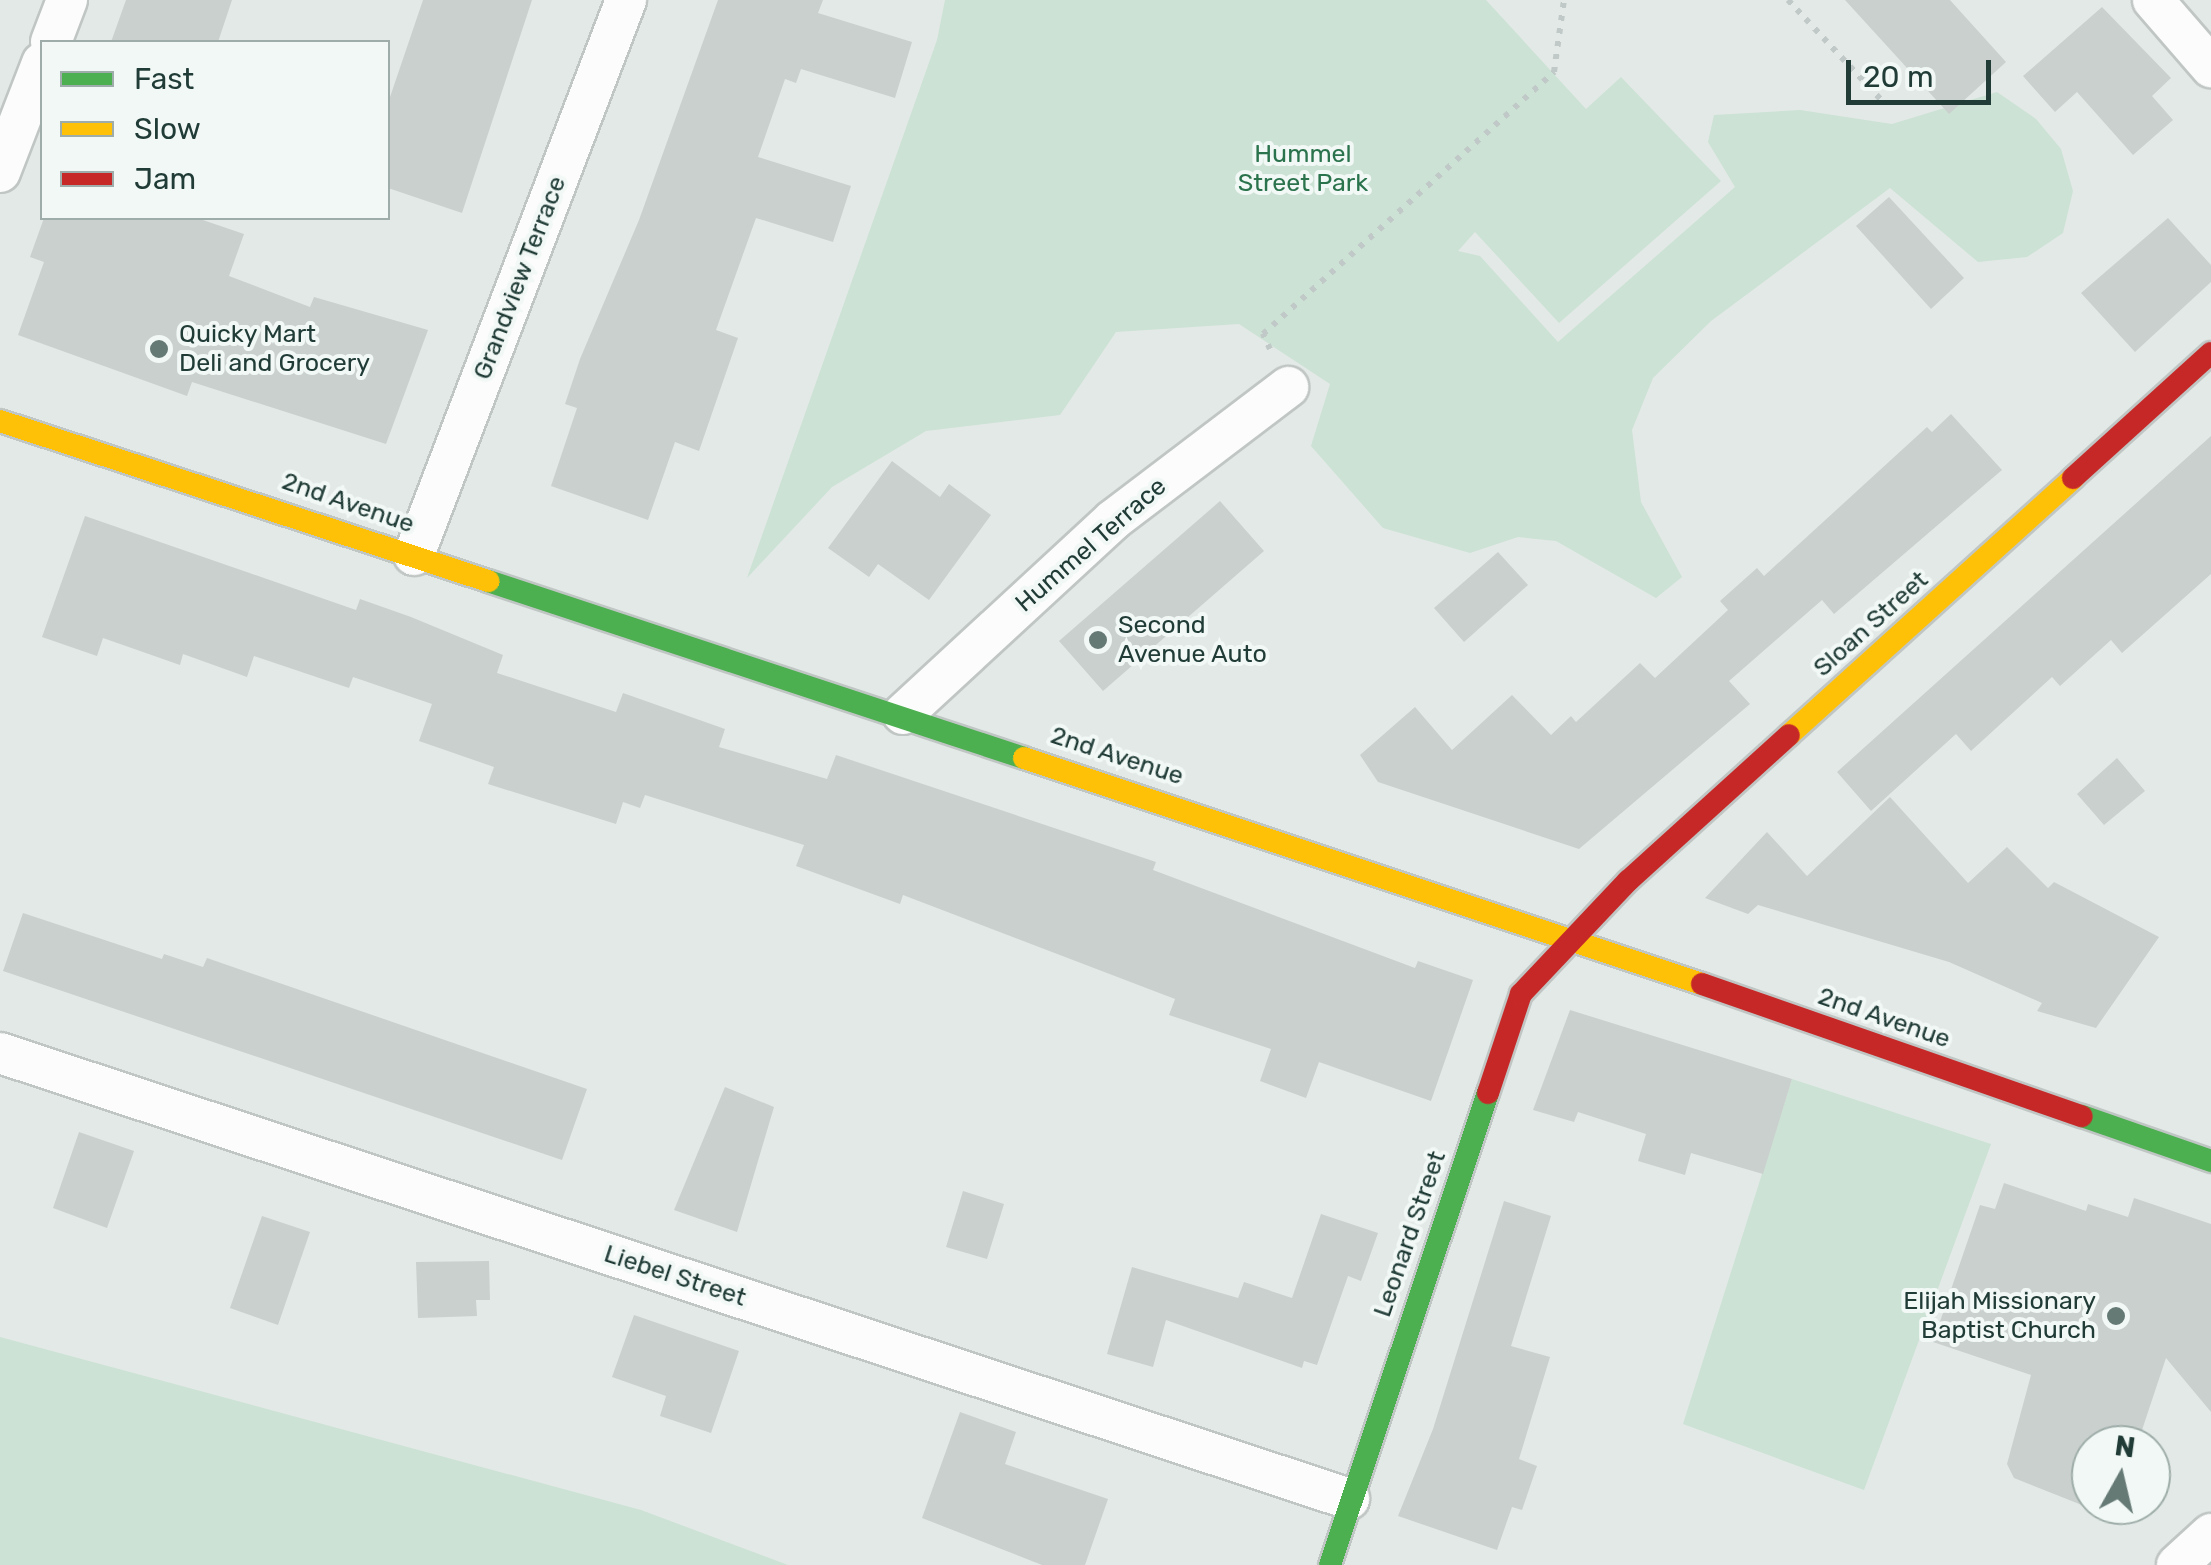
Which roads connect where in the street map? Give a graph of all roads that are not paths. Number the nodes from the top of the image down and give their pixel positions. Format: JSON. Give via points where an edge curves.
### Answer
{"nodes":[{"id":1,"x":67,"y":0,"type":"edge"},
{"id":2,"x":626,"y":0,"type":"edge"},
{"id":3,"x":2154,"y":0,"type":"edge"},
{"id":4,"x":51,"y":40,"type":"edge"},
{"id":5,"x":2211,"y":67,"type":"edge"},
{"id":6,"x":40,"y":68,"type":"edge"},
{"id":7,"x":0,"y":172,"type":"edge"},
{"id":8,"x":2211,"y":353,"type":"edge"},
{"id":9,"x":1288,"y":387,"type":"road end"},
{"id":10,"x":0,"y":420,"type":"edge"},
{"id":11,"x":414,"y":555,"type":"junction"},
{"id":12,"x":902,"y":714,"type":"junction"},
{"id":13,"x":1572,"y":938,"type":"junction"},
{"id":14,"x":0,"y":1054,"type":"edge"},
{"id":15,"x":2211,"y":1161,"type":"edge"},
{"id":16,"x":1349,"y":1499,"type":"junction"},
{"id":17,"x":2211,"y":1534,"type":"edge"},
{"id":18,"x":1343,"y":1561,"type":"edge"},
{"id":19,"x":2177,"y":1565,"type":"edge"}],
"edges":[{"from":1,"to":4,"type":"street"},
{"from":2,"to":11,"type":"street","name":"Grandview Terrace"},
{"from":3,"to":5,"type":"street"},
{"from":6,"to":7,"type":"street"},
{"from":8,"to":13,"type":"street","name":"Sloan Street"},
{"from":9,"to":12,"type":"street","name":"Hummel Terrace","via":[[1112,520]]},
{"from":10,"to":11,"type":"street","name":"2nd Avenue"},
{"from":11,"to":12,"type":"street","name":"2nd Avenue"},
{"from":12,"to":13,"type":"street","name":"2nd Avenue"},
{"from":13,"to":15,"type":"street","name":"2nd Avenue"},
{"from":13,"to":16,"type":"street","name":"Leonard Street","via":[[1520,994]]},
{"from":14,"to":16,"type":"street","name":"Liebel Street"},
{"from":16,"to":18,"type":"street","name":"Leonard Street"},
{"from":17,"to":19,"type":"street"}]}
